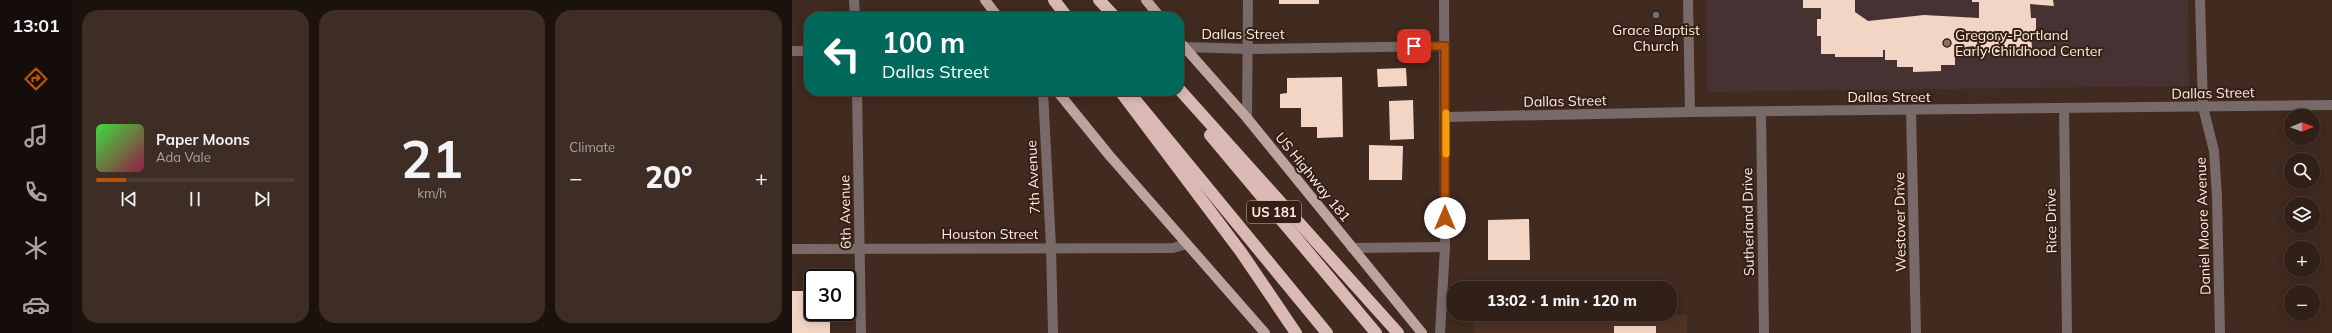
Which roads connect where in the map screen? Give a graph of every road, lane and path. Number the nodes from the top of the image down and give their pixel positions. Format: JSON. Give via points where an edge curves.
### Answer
{"nodes":[{"id":1,"x":854,"y":0,"type":"edge"},
{"id":2,"x":984,"y":0,"type":"edge"},
{"id":3,"x":1052,"y":0,"type":"edge"},
{"id":4,"x":1098,"y":0,"type":"edge"},
{"id":5,"x":1146,"y":0,"type":"edge"},
{"id":6,"x":1248,"y":0,"type":"edge"},
{"id":7,"x":1444,"y":0,"type":"edge"},
{"id":8,"x":1688,"y":0,"type":"edge"},
{"id":9,"x":2200,"y":0,"type":"edge"},
{"id":10,"x":855,"y":12,"type":"edge"},
{"id":11,"x":994,"y":12,"type":"edge"},
{"id":12,"x":1060,"y":12,"type":"edge"},
{"id":13,"x":1063,"y":12,"type":"edge"},
{"id":14,"x":1107,"y":12,"type":"edge"},
{"id":15,"x":1109,"y":12,"type":"edge"},
{"id":16,"x":1156,"y":12,"type":"edge"},
{"id":17,"x":1184,"y":44,"type":"edge"},
{"id":18,"x":1184,"y":46,"type":"edge"},
{"id":19,"x":1445,"y":46,"type":"junction"},
{"id":20,"x":1248,"y":49,"type":"junction"},
{"id":21,"x":792,"y":51,"type":"edge"},
{"id":22,"x":804,"y":51,"type":"edge"},
{"id":23,"x":1184,"y":95,"type":"edge"},
{"id":24,"x":857,"y":96,"type":"edge"},
{"id":25,"x":1043,"y":96,"type":"edge"},
{"id":26,"x":1061,"y":96,"type":"edge"},
{"id":27,"x":1124,"y":96,"type":"edge"},
{"id":28,"x":1132,"y":96,"type":"edge"},
{"id":29,"x":1177,"y":96,"type":"edge"},
{"id":30,"x":2332,"y":105,"type":"edge"},
{"id":31,"x":2203,"y":107,"type":"junction"},
{"id":32,"x":2064,"y":109,"type":"junction"},
{"id":33,"x":1911,"y":111,"type":"junction"},
{"id":34,"x":1690,"y":112,"type":"junction"},
{"id":35,"x":1761,"y":112,"type":"junction"},
{"id":36,"x":1446,"y":117,"type":"junction"},
{"id":37,"x":1247,"y":118,"type":"junction"},
{"id":38,"x":1187,"y":244,"type":"junction"},
{"id":39,"x":1051,"y":247,"type":"junction"},
{"id":40,"x":1445,"y":247,"type":"junction"},
{"id":41,"x":1352,"y":248,"type":"junction"},
{"id":42,"x":792,"y":249,"type":"edge"},
{"id":43,"x":860,"y":249,"type":"junction"},
{"id":44,"x":1260,"y":331,"type":"edge"},
{"id":45,"x":861,"y":333,"type":"edge"},
{"id":46,"x":1053,"y":333,"type":"edge"},
{"id":47,"x":1296,"y":333,"type":"edge"},
{"id":48,"x":1327,"y":333,"type":"edge"},
{"id":49,"x":1376,"y":333,"type":"edge"},
{"id":50,"x":1398,"y":333,"type":"edge"},
{"id":51,"x":1422,"y":333,"type":"edge"},
{"id":52,"x":1440,"y":333,"type":"edge"},
{"id":53,"x":1764,"y":333,"type":"edge"},
{"id":54,"x":1916,"y":333,"type":"edge"},
{"id":55,"x":2067,"y":333,"type":"edge"},
{"id":56,"x":2220,"y":333,"type":"edge"}],
"edges":[{"from":1,"to":10,"type":"street"},
{"from":2,"to":11,"type":"main road"},
{"from":3,"to":12,"type":"highway"},
{"from":3,"to":13,"type":"highway"},
{"from":4,"to":14,"type":"highway"},
{"from":4,"to":15,"type":"highway"},
{"from":5,"to":16,"type":"main road"},
{"from":6,"to":20,"type":"street"},
{"from":7,"to":19,"type":"street"},
{"from":8,"to":34,"type":"street"},
{"from":9,"to":31,"type":"street","name":"Daniel Moore Avenue"},
{"from":17,"to":20,"type":"street","name":"Dallas Street"},
{"from":18,"to":37,"type":"main road","name":"US Highway 181"},
{"from":19,"to":20,"type":"street","name":"Dallas Street"},
{"from":19,"to":36,"type":"street"},
{"from":20,"to":37,"type":"street"},
{"from":21,"to":22,"type":"street"},
{"from":23,"to":50,"type":"highway"},
{"from":24,"to":43,"type":"street","name":"6th Avenue"},
{"from":25,"to":39,"type":"street","name":"7th Avenue"},
{"from":26,"to":38,"type":"main road","via":[[1108,155]]},
{"from":27,"to":47,"type":"highway","via":[[1241,252]]},
{"from":28,"to":48,"type":"highway","number":"US 181"},
{"from":29,"to":49,"type":"highway","number":"US 181"},
{"from":30,"to":31,"type":"street","name":"Dallas Street"},
{"from":31,"to":32,"type":"street","name":"Dallas Street"},
{"from":31,"to":56,"type":"street","name":"Daniel Moore Avenue","via":[[2214,151],[2218,197]]},
{"from":32,"to":33,"type":"street","name":"Dallas Street"},
{"from":32,"to":55,"type":"street","name":"Rice Drive"},
{"from":33,"to":35,"type":"street","name":"Dallas Street"},
{"from":33,"to":54,"type":"street","name":"Westover Drive"},
{"from":34,"to":35,"type":"street","name":"Dallas Street"},
{"from":34,"to":36,"type":"street","name":"Dallas Street"},
{"from":35,"to":53,"type":"street","name":"Sutherland Drive"},
{"from":36,"to":40,"type":"street"},
{"from":37,"to":41,"type":"main road","name":"US Highway 181"},
{"from":38,"to":39,"type":"street","name":"Houston Street","via":[[1173,248]]},
{"from":38,"to":44,"type":"main road"},
{"from":39,"to":43,"type":"street","name":"Houston Street"},
{"from":39,"to":46,"type":"street","name":"7th Avenue"},
{"from":40,"to":41,"type":"street"},
{"from":40,"to":52,"type":"street"},
{"from":41,"to":51,"type":"main road","name":"US Highway 181"},
{"from":42,"to":43,"type":"street","name":"Houston Street"},
{"from":43,"to":45,"type":"street","name":"6th Avenue"}]}
